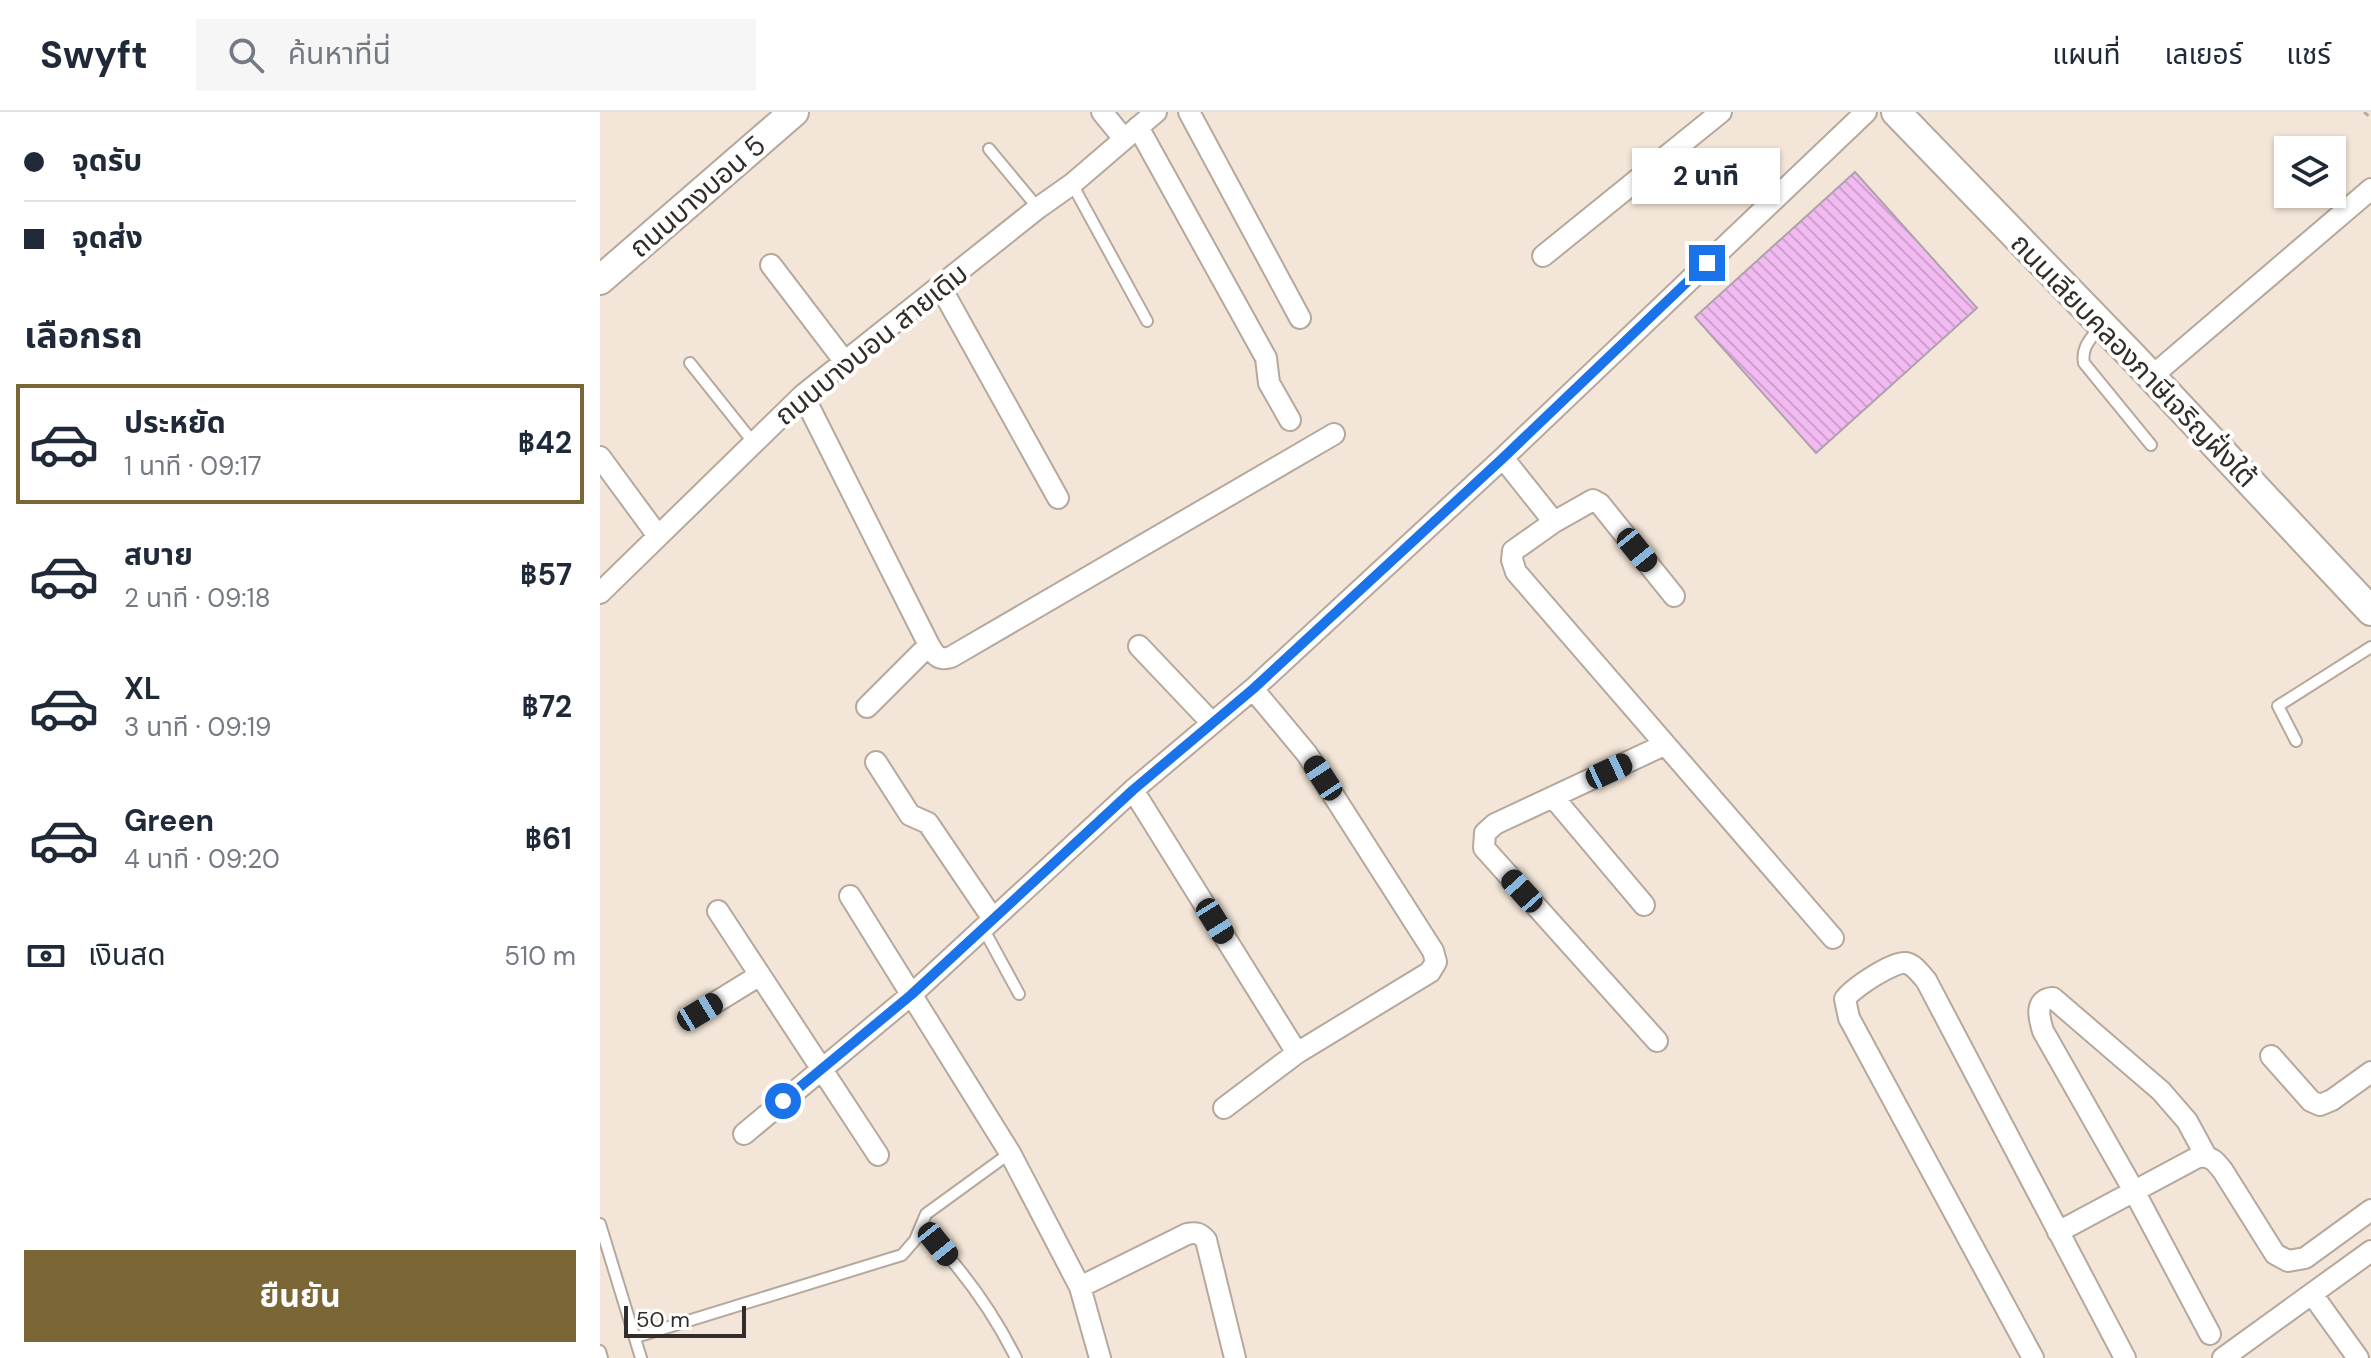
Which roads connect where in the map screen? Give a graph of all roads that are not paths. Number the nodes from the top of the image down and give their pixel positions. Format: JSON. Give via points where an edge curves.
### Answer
{"nodes":[{"id":1,"x":794,"y":112,"type":"edge"},
{"id":2,"x":1102,"y":112,"type":"edge"},
{"id":3,"x":1156,"y":112,"type":"edge"},
{"id":4,"x":1189,"y":112,"type":"edge"},
{"id":5,"x":1721,"y":112,"type":"edge"},
{"id":6,"x":1866,"y":112,"type":"edge"},
{"id":7,"x":1896,"y":112,"type":"edge"},
{"id":8,"x":1131,"y":133,"type":"junction"},
{"id":9,"x":989,"y":149,"type":"dead end"},
{"id":10,"x":1072,"y":184,"type":"junction"},
{"id":11,"x":2371,"y":189,"type":"edge"},
{"id":12,"x":1038,"y":208,"type":"junction"},
{"id":13,"x":1543,"y":256,"type":"dead end"},
{"id":14,"x":771,"y":265,"type":"dead end"},
{"id":15,"x":603,"y":272,"type":"edge"},
{"id":16,"x":940,"y":286,"type":"junction"},
{"id":17,"x":1300,"y":318,"type":"dead end"},
{"id":18,"x":1147,"y":321,"type":"dead end"},
{"id":19,"x":2101,"y":324,"type":"junction"},
{"id":20,"x":845,"y":362,"type":"junction"},
{"id":21,"x":690,"y":363,"type":"dead end"},
{"id":22,"x":2151,"y":377,"type":"junction"},
{"id":23,"x":803,"y":395,"type":"junction"},
{"id":24,"x":1290,"y":420,"type":"dead end"},
{"id":25,"x":1334,"y":434,"type":"dead end"},
{"id":26,"x":753,"y":442,"type":"junction"},
{"id":27,"x":2151,"y":445,"type":"dead end"},
{"id":28,"x":600,"y":457,"type":"edge"},
{"id":29,"x":1503,"y":458,"type":"junction"},
{"id":30,"x":1058,"y":498,"type":"dead end"},
{"id":31,"x":1554,"y":522,"type":"junction"},
{"id":32,"x":658,"y":536,"type":"junction"},
{"id":33,"x":600,"y":593,"type":"edge"},
{"id":34,"x":1674,"y":596,"type":"dead end"},
{"id":35,"x":2369,"y":605,"type":"edge"},
{"id":36,"x":929,"y":645,"type":"junction"},
{"id":37,"x":1139,"y":646,"type":"dead end"},
{"id":38,"x":2371,"y":647,"type":"edge"},
{"id":39,"x":1253,"y":689,"type":"junction"},
{"id":40,"x":867,"y":707,"type":"dead end"},
{"id":41,"x":1212,"y":723,"type":"junction"},
{"id":42,"x":2296,"y":741,"type":"dead end"},
{"id":43,"x":1664,"y":745,"type":"junction"},
{"id":44,"x":876,"y":762,"type":"dead end"},
{"id":45,"x":1133,"y":790,"type":"junction"},
{"id":46,"x":1553,"y":797,"type":"junction"},
{"id":47,"x":850,"y":896,"type":"dead end"},
{"id":48,"x":1644,"y":905,"type":"dead end"},
{"id":49,"x":718,"y":911,"type":"dead end"},
{"id":50,"x":988,"y":924,"type":"junction"},
{"id":51,"x":1833,"y":938,"type":"dead end"},
{"id":52,"x":760,"y":975,"type":"junction"},
{"id":53,"x":1019,"y":994,"type":"dead end"},
{"id":54,"x":911,"y":995,"type":"junction"},
{"id":55,"x":700,"y":1012,"type":"dead end"},
{"id":56,"x":1657,"y":1041,"type":"dead end"},
{"id":57,"x":1297,"y":1053,"type":"junction"},
{"id":58,"x":2271,"y":1056,"type":"dead end"},
{"id":59,"x":822,"y":1069,"type":"junction"},
{"id":60,"x":2371,"y":1072,"type":"edge"},
{"id":61,"x":1224,"y":1108,"type":"dead end"},
{"id":62,"x":744,"y":1134,"type":"dead end"},
{"id":63,"x":1010,"y":1153,"type":"junction"},
{"id":64,"x":878,"y":1155,"type":"dead end"},
{"id":65,"x":2206,"y":1156,"type":"junction"},
{"id":66,"x":2134,"y":1191,"type":"junction"},
{"id":67,"x":2371,"y":1210,"type":"edge"},
{"id":68,"x":600,"y":1224,"type":"edge"},
{"id":69,"x":921,"y":1227,"type":"junction"},
{"id":70,"x":2058,"y":1232,"type":"junction"},
{"id":71,"x":2371,"y":1251,"type":"edge"},
{"id":72,"x":604,"y":1252,"type":"edge"},
{"id":73,"x":1080,"y":1287,"type":"junction"},
{"id":74,"x":2312,"y":1294,"type":"junction"},
{"id":75,"x":2210,"y":1334,"type":"dead end"},
{"id":76,"x":636,"y":1337,"type":"junction"},
{"id":77,"x":600,"y":1351,"type":"edge"},
{"id":78,"x":2247,"y":1351,"type":"edge"},
{"id":79,"x":602,"y":1358,"type":"edge"},
{"id":80,"x":641,"y":1358,"type":"edge"},
{"id":81,"x":1016,"y":1358,"type":"edge"},
{"id":82,"x":1100,"y":1358,"type":"edge"},
{"id":83,"x":1235,"y":1358,"type":"edge"},
{"id":84,"x":2033,"y":1358,"type":"edge"},
{"id":85,"x":2125,"y":1358,"type":"edge"},
{"id":86,"x":2223,"y":1358,"type":"edge"},
{"id":87,"x":2358,"y":1358,"type":"edge"}],
"edges":[{"from":1,"to":15,"type":"street","name":"ถนนบางบอน 5"},
{"from":2,"to":8,"type":"street"},
{"from":3,"to":8,"type":"street","name":"ถนนบางบอน สายเดิม"},
{"from":4,"to":17,"type":"street"},
{"from":5,"to":13,"type":"street"},
{"from":6,"to":29,"type":"street"},
{"from":7,"to":19,"type":"street","name":"ถนนเลียบคลองภาษีเจริญฝั่งใต้"},
{"from":8,"to":10,"type":"street","name":"ถนนบางบอน สายเดิม"},
{"from":8,"to":24,"type":"street","via":[[1266,358],[1269,383]]},
{"from":9,"to":12,"type":"lane"},
{"from":10,"to":12,"type":"street","name":"ถนนบางบอน สายเดิม"},
{"from":10,"to":18,"type":"lane"},
{"from":11,"to":22,"type":"street"},
{"from":12,"to":16,"type":"street","name":"ถนนบางบอน สายเดิม"},
{"from":14,"to":20,"type":"street"},
{"from":16,"to":20,"type":"street","name":"ถนนบางบอน สายเดิม"},
{"from":16,"to":30,"type":"street"},
{"from":19,"to":22,"type":"street","name":"ถนนเลียบคลองภาษีเจริญฝั่งใต้"},
{"from":19,"to":27,"type":"lane","via":[[2084,348],[2084,363]]},
{"from":20,"to":23,"type":"street","name":"ถนนบางบอน สายเดิม"},
{"from":21,"to":26,"type":"lane"},
{"from":22,"to":35,"type":"street","name":"ถนนเลียบคลองภาษีเจริญฝั่งใต้"},
{"from":23,"to":26,"type":"street","name":"ถนนบางบอน สายเดิม"},
{"from":23,"to":36,"type":"street"},
{"from":25,"to":36,"type":"street","via":[[951,657],[943,660]]},
{"from":26,"to":32,"type":"street","name":"ถนนบางบอน สายเดิม"},
{"from":28,"to":32,"type":"street"},
{"from":29,"to":31,"type":"street"},
{"from":29,"to":39,"type":"street"},
{"from":31,"to":34,"type":"street","via":[[1588,501],[1600,504]]},
{"from":31,"to":43,"type":"street","via":[[1513,551],[1516,572]]},
{"from":32,"to":33,"type":"street","name":"ถนนบางบอน สายเดิม"},
{"from":36,"to":40,"type":"street"},
{"from":37,"to":41,"type":"street"},
{"from":38,"to":42,"type":"lane","via":[[2278,706]]},
{"from":39,"to":41,"type":"street"},
{"from":39,"to":57,"type":"street","via":[[1307,754],[1436,962],[1430,972]]},
{"from":41,"to":45,"type":"street"},
{"from":43,"to":46,"type":"street"},
{"from":43,"to":51,"type":"street"},
{"from":44,"to":50,"type":"street","via":[[910,815],[928,823]]},
{"from":45,"to":50,"type":"street"},
{"from":45,"to":57,"type":"street"},
{"from":46,"to":48,"type":"street"},
{"from":46,"to":56,"type":"street","via":[[1495,824],[1485,833],[1484,848]]},
{"from":47,"to":54,"type":"street"},
{"from":49,"to":52,"type":"street"},
{"from":50,"to":53,"type":"lane"},
{"from":50,"to":54,"type":"street"},
{"from":52,"to":55,"type":"street"},
{"from":52,"to":59,"type":"street"},
{"from":54,"to":59,"type":"street"},
{"from":54,"to":63,"type":"street"},
{"from":57,"to":61,"type":"street"},
{"from":58,"to":60,"type":"street","via":[[2320,1105]]},
{"from":59,"to":62,"type":"street"},
{"from":59,"to":64,"type":"street"},
{"from":63,"to":69,"type":"lane","via":[[926,1214]]},
{"from":63,"to":73,"type":"street"},
{"from":65,"to":66,"type":"street"},
{"from":65,"to":66,"type":"street","via":[[2187,1121],[2161,1091],[2048,998],[2039,1007],[2043,1031]]},
{"from":65,"to":67,"type":"street","via":[[2216,1161],[2275,1254],[2288,1261],[2305,1258]]},
{"from":66,"to":70,"type":"street"},
{"from":66,"to":75,"type":"street"},
{"from":68,"to":72,"type":"lane"},
{"from":69,"to":76,"type":"lane","via":[[902,1255]]},
{"from":69,"to":81,"type":"lane","via":[[963,1274]]},
{"from":70,"to":84,"type":"street","via":[[1926,980],[1903,963],[1850,992],[1845,999],[1849,1018]]},
{"from":70,"to":85,"type":"street"},
{"from":71,"to":74,"type":"street"},
{"from":72,"to":76,"type":"lane"},
{"from":73,"to":82,"type":"street"},
{"from":73,"to":83,"type":"street","via":[[1187,1234],[1201,1234]]},
{"from":74,"to":78,"type":"street"},
{"from":74,"to":87,"type":"street"},
{"from":76,"to":80,"type":"lane"},
{"from":77,"to":79,"type":"lane"},
{"from":78,"to":86,"type":"street"}]}
